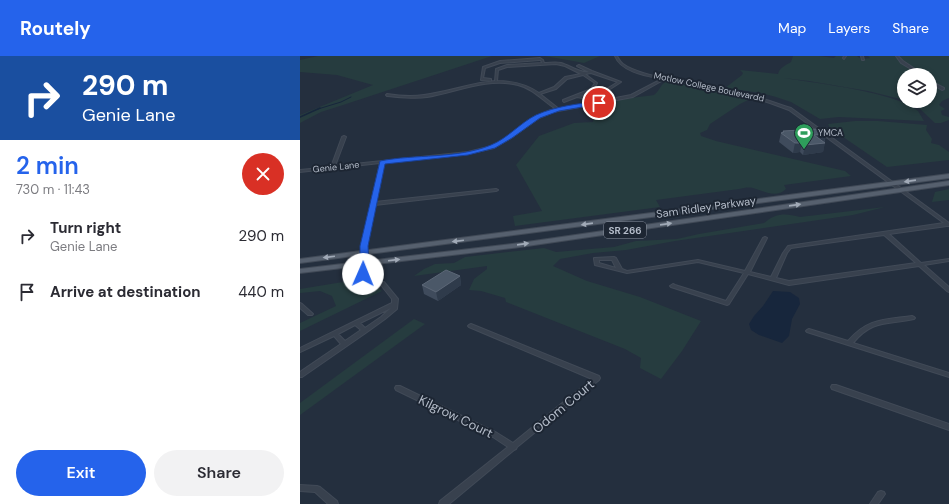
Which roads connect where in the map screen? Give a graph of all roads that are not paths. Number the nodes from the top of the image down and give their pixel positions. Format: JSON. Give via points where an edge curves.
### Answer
{"nodes":[{"id":1,"x":616,"y":56,"type":"edge"},
{"id":2,"x":862,"y":56,"type":"edge"},
{"id":3,"x":897,"y":56,"type":"edge"},
{"id":4,"x":863,"y":60,"type":"dead end"},
{"id":5,"x":543,"y":63,"type":"junction"},
{"id":6,"x":578,"y":66,"type":"dead end"},
{"id":7,"x":912,"y":68,"type":"edge"},
{"id":8,"x":591,"y":72,"type":"junction"},
{"id":9,"x":583,"y":74,"type":"junction"},
{"id":10,"x":666,"y":78,"type":"junction"},
{"id":11,"x":496,"y":81,"type":"junction"},
{"id":12,"x":937,"y":86,"type":"edge"},
{"id":13,"x":943,"y":89,"type":"dead end"},
{"id":14,"x":538,"y":94,"type":"junction"},
{"id":15,"x":387,"y":95,"type":"dead end"},
{"id":16,"x":577,"y":96,"type":"junction"},
{"id":17,"x":564,"y":101,"type":"dead end"},
{"id":18,"x":558,"y":109,"type":"junction"},
{"id":19,"x":344,"y":137,"type":"dead end"},
{"id":20,"x":382,"y":163,"type":"junction"},
{"id":21,"x":332,"y":168,"type":"junction"},
{"id":22,"x":300,"y":171,"type":"edge"},
{"id":23,"x":949,"y":176,"type":"edge"},
{"id":24,"x":949,"y":183,"type":"edge"},
{"id":25,"x":893,"y":184,"type":"junction"},
{"id":26,"x":496,"y":190,"type":"dead end"},
{"id":27,"x":902,"y":190,"type":"junction"},
{"id":28,"x":373,"y":204,"type":"junction"},
{"id":29,"x":948,"y":224,"type":"edge"},
{"id":30,"x":885,"y":233,"type":"junction"},
{"id":31,"x":766,"y":238,"type":"dead end"},
{"id":32,"x":363,"y":253,"type":"junction"},
{"id":33,"x":949,"y":260,"type":"edge"},
{"id":34,"x":300,"y":261,"type":"edge"},
{"id":35,"x":365,"y":264,"type":"junction"},
{"id":36,"x":919,"y":264,"type":"junction"},
{"id":37,"x":620,"y":270,"type":"junction"},
{"id":38,"x":300,"y":271,"type":"edge"},
{"id":39,"x":747,"y":272,"type":"junction"},
{"id":40,"x":773,"y":279,"type":"junction"},
{"id":41,"x":673,"y":286,"type":"dead end"},
{"id":42,"x":949,"y":290,"type":"edge"},
{"id":43,"x":395,"y":304,"type":"junction"},
{"id":44,"x":300,"y":305,"type":"edge"},
{"id":45,"x":310,"y":314,"type":"dead end"},
{"id":46,"x":912,"y":318,"type":"dead end"},
{"id":47,"x":356,"y":323,"type":"junction"},
{"id":48,"x":471,"y":326,"type":"dead end"},
{"id":49,"x":365,"y":331,"type":"junction"},
{"id":50,"x":809,"y":331,"type":"dead end"},
{"id":51,"x":334,"y":334,"type":"junction"},
{"id":52,"x":850,"y":343,"type":"junction"},
{"id":53,"x":345,"y":344,"type":"junction"},
{"id":54,"x":300,"y":350,"type":"edge"},
{"id":55,"x":300,"y":375,"type":"edge"},
{"id":56,"x":949,"y":375,"type":"edge"},
{"id":57,"x":834,"y":387,"type":"dead end"},
{"id":58,"x":398,"y":388,"type":"dead end"},
{"id":59,"x":949,"y":427,"type":"edge"},
{"id":60,"x":514,"y":447,"type":"junction"},
{"id":61,"x":300,"y":488,"type":"edge"},
{"id":62,"x":880,"y":494,"type":"dead end"},
{"id":63,"x":334,"y":504,"type":"edge"},
{"id":64,"x":443,"y":504,"type":"edge"},
{"id":65,"x":874,"y":504,"type":"edge"}],
"edges":[{"from":1,"to":10,"type":"street","name":"Motlow College Boulevardd","via":[[618,62],[628,68]]},
{"from":2,"to":4,"type":"street"},
{"from":3,"to":7,"type":"street"},
{"from":5,"to":9,"type":"street","via":[[562,64]]},
{"from":5,"to":11,"type":"street","via":[[500,68],[496,70]]},
{"from":5,"to":11,"type":"street","via":[[540,59],[506,61],[484,68],[482,79]]},
{"from":6,"to":8,"type":"street"},
{"from":8,"to":9,"type":"street"},
{"from":8,"to":16,"type":"street","via":[[621,83],[592,99]]},
{"from":9,"to":14,"type":"street","via":[[566,78],[555,88]]},
{"from":9,"to":16,"type":"street","via":[[596,83],[592,90]]},
{"from":10,"to":18,"type":"street","name":"Genie Lane","via":[[624,98]]},
{"from":10,"to":25,"type":"street","name":"Motlow College Boulevardd","via":[[746,94],[770,100],[790,109]]},
{"from":11,"to":14,"type":"street","via":[[530,88]]},
{"from":11,"to":15,"type":"street","via":[[468,85],[428,96]]},
{"from":12,"to":13,"type":"street"},
{"from":14,"to":18,"type":"street"},
{"from":16,"to":17,"type":"street"},
{"from":18,"to":20,"type":"street","name":"Genie Lane","via":[[538,116],[493,147],[468,153]]},
{"from":19,"to":21,"type":"street"},
{"from":20,"to":21,"type":"street","name":"Genie Lane"},
{"from":20,"to":28,"type":"street"},
{"from":21,"to":22,"type":"street","name":"Genie Lane"},
{"from":23,"to":25,"type":"main road","name":"Sam Ridley Parkway","number":"SR 266","one_way":true},
{"from":24,"to":27,"type":"main road","name":"Sam Ridley Parkway","number":"SR 266"},
{"from":25,"to":27,"type":"street","name":"Motlow College Boulevardd"},
{"from":25,"to":32,"type":"main road","name":"Sam Ridley Parkway","number":"SR 266","one_way":true},
{"from":26,"to":28,"type":"street"},
{"from":27,"to":29,"type":"street","name":"Motlow College Boulevardd"},
{"from":35,"to":27,"type":"main road","name":"Sam Ridley Parkway","number":"SR 266","one_way":true,"via":[[520,245]]},
{"from":28,"to":32,"type":"street"},
{"from":29,"to":30,"type":"street"},
{"from":30,"to":36,"type":"street"},
{"from":30,"to":40,"type":"street","via":[[790,247]]},
{"from":31,"to":39,"type":"street"},
{"from":32,"to":34,"type":"main road","name":"Sam Ridley Parkway","number":"SR 266","one_way":true},
{"from":32,"to":35,"type":"street"},
{"from":33,"to":36,"type":"street"},
{"from":35,"to":38,"type":"main road","name":"Sam Ridley Parkway","number":"SR 266"},
{"from":35,"to":43,"type":"street","via":[[365,279],[372,283],[382,283],[395,299]]},
{"from":36,"to":40,"type":"street","via":[[789,283]]},
{"from":36,"to":42,"type":"street"},
{"from":37,"to":37,"type":"street","via":[[597,264],[596,259],[614,258]]},
{"from":37,"to":39,"type":"street","via":[[627,272],[698,261]]},
{"from":39,"to":40,"type":"street"},
{"from":39,"to":41,"type":"street","via":[[727,303]]},
{"from":43,"to":47,"type":"street"},
{"from":43,"to":49,"type":"street","via":[[394,309]]},
{"from":44,"to":45,"type":"street"},
{"from":46,"to":52,"type":"street","via":[[874,323],[864,327]]},
{"from":47,"to":49,"type":"street"},
{"from":47,"to":51,"type":"street"},
{"from":48,"to":60,"type":"street","name":"Odom Court","via":[[598,378]]},
{"from":49,"to":53,"type":"street"},
{"from":50,"to":52,"type":"street"},
{"from":51,"to":53,"type":"street"},
{"from":51,"to":54,"type":"street"},
{"from":52,"to":56,"type":"street"},
{"from":53,"to":55,"type":"street"},
{"from":57,"to":59,"type":"street"},
{"from":58,"to":60,"type":"street","name":"Kilgrow Court","via":[[495,435]]},
{"from":60,"to":64,"type":"street","name":"Odom Court"},
{"from":61,"to":63,"type":"street","via":[[317,489]]},
{"from":62,"to":65,"type":"street"}]}
